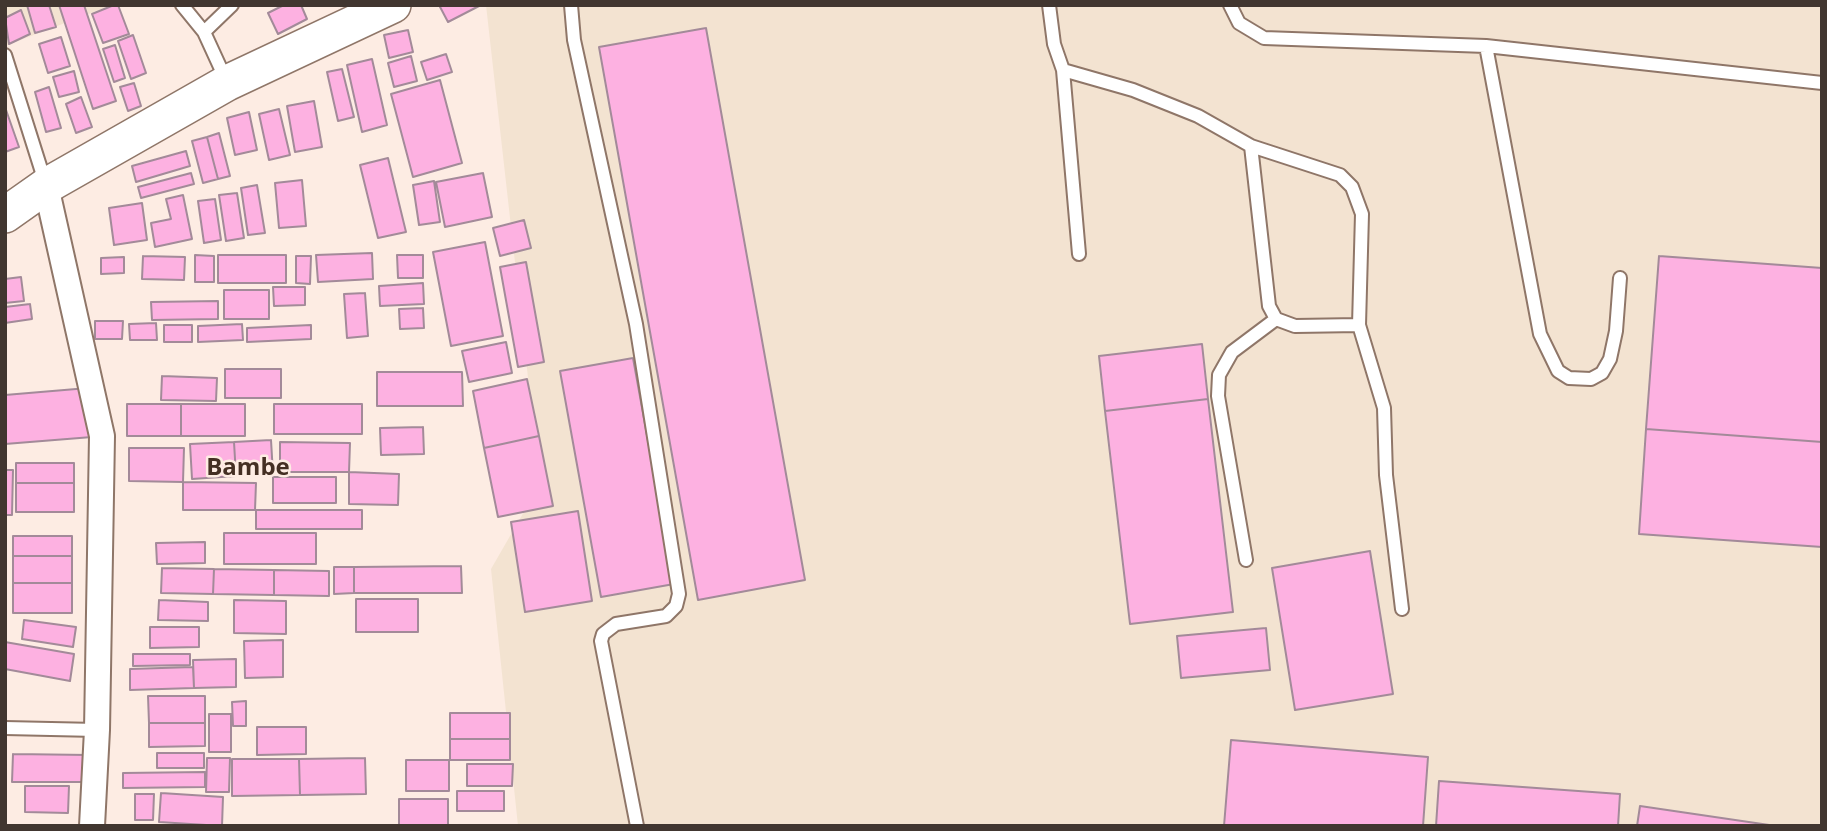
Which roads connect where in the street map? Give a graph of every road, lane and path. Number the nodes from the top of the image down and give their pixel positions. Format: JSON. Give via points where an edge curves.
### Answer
{"nodes":[{"id":1,"x":182,"y":5,"type":"edge"},
{"id":2,"x":232,"y":5,"type":"edge"},
{"id":3,"x":393,"y":5,"type":"edge"},
{"id":4,"x":571,"y":5,"type":"edge"},
{"id":5,"x":1049,"y":5,"type":"edge"},
{"id":6,"x":1230,"y":5,"type":"edge"},
{"id":7,"x":204,"y":32,"type":"junction"},
{"id":8,"x":1486,"y":46,"type":"junction"},
{"id":9,"x":5,"y":55,"type":"edge"},
{"id":10,"x":1063,"y":71,"type":"junction"},
{"id":11,"x":227,"y":83,"type":"junction"},
{"id":12,"x":1822,"y":83,"type":"edge"},
{"id":13,"x":1251,"y":146,"type":"junction"},
{"id":14,"x":46,"y":186,"type":"junction"},
{"id":15,"x":5,"y":215,"type":"edge"},
{"id":16,"x":1079,"y":254,"type":"dead end"},
{"id":17,"x":1620,"y":278,"type":"dead end"},
{"id":18,"x":1276,"y":319,"type":"junction"},
{"id":19,"x":1359,"y":325,"type":"junction"},
{"id":20,"x":1246,"y":560,"type":"dead end"},
{"id":21,"x":1402,"y":609,"type":"dead end"},
{"id":22,"x":5,"y":728,"type":"edge"},
{"id":23,"x":97,"y":730,"type":"junction"},
{"id":24,"x":92,"y":826,"type":"edge"},
{"id":25,"x":637,"y":826,"type":"edge"}],
"edges":[{"from":1,"to":7,"type":"lane"},
{"from":2,"to":7,"type":"lane"},
{"from":3,"to":11,"type":"main road"},
{"from":4,"to":25,"type":"lane","via":[[574,40],[636,324],[679,594],[676,606],[666,616],[616,624],[601,640]]},
{"from":5,"to":10,"type":"lane"},
{"from":6,"to":8,"type":"lane","via":[[1239,23],[1264,38]]},
{"from":7,"to":11,"type":"lane"},
{"from":8,"to":12,"type":"lane"},
{"from":8,"to":17,"type":"lane","via":[[1541,334],[1558,371],[1569,378],[1591,379],[1602,373],[1610,359]]},
{"from":9,"to":14,"type":"lane"},
{"from":10,"to":13,"type":"lane","via":[[1133,90],[1198,116]]},
{"from":10,"to":16,"type":"lane"},
{"from":11,"to":14,"type":"main road"},
{"from":13,"to":18,"type":"lane","via":[[1269,306]]},
{"from":13,"to":19,"type":"lane","via":[[1340,175],[1352,187],[1362,215]]},
{"from":14,"to":15,"type":"main road"},
{"from":14,"to":23,"type":"street","via":[[102,436]]},
{"from":18,"to":19,"type":"lane","via":[[1295,326]]},
{"from":18,"to":20,"type":"lane","via":[[1232,352],[1219,375],[1218,396]]},
{"from":19,"to":21,"type":"lane","via":[[1384,408],[1386,475]]},
{"from":22,"to":23,"type":"lane"},
{"from":23,"to":24,"type":"street"}]}
